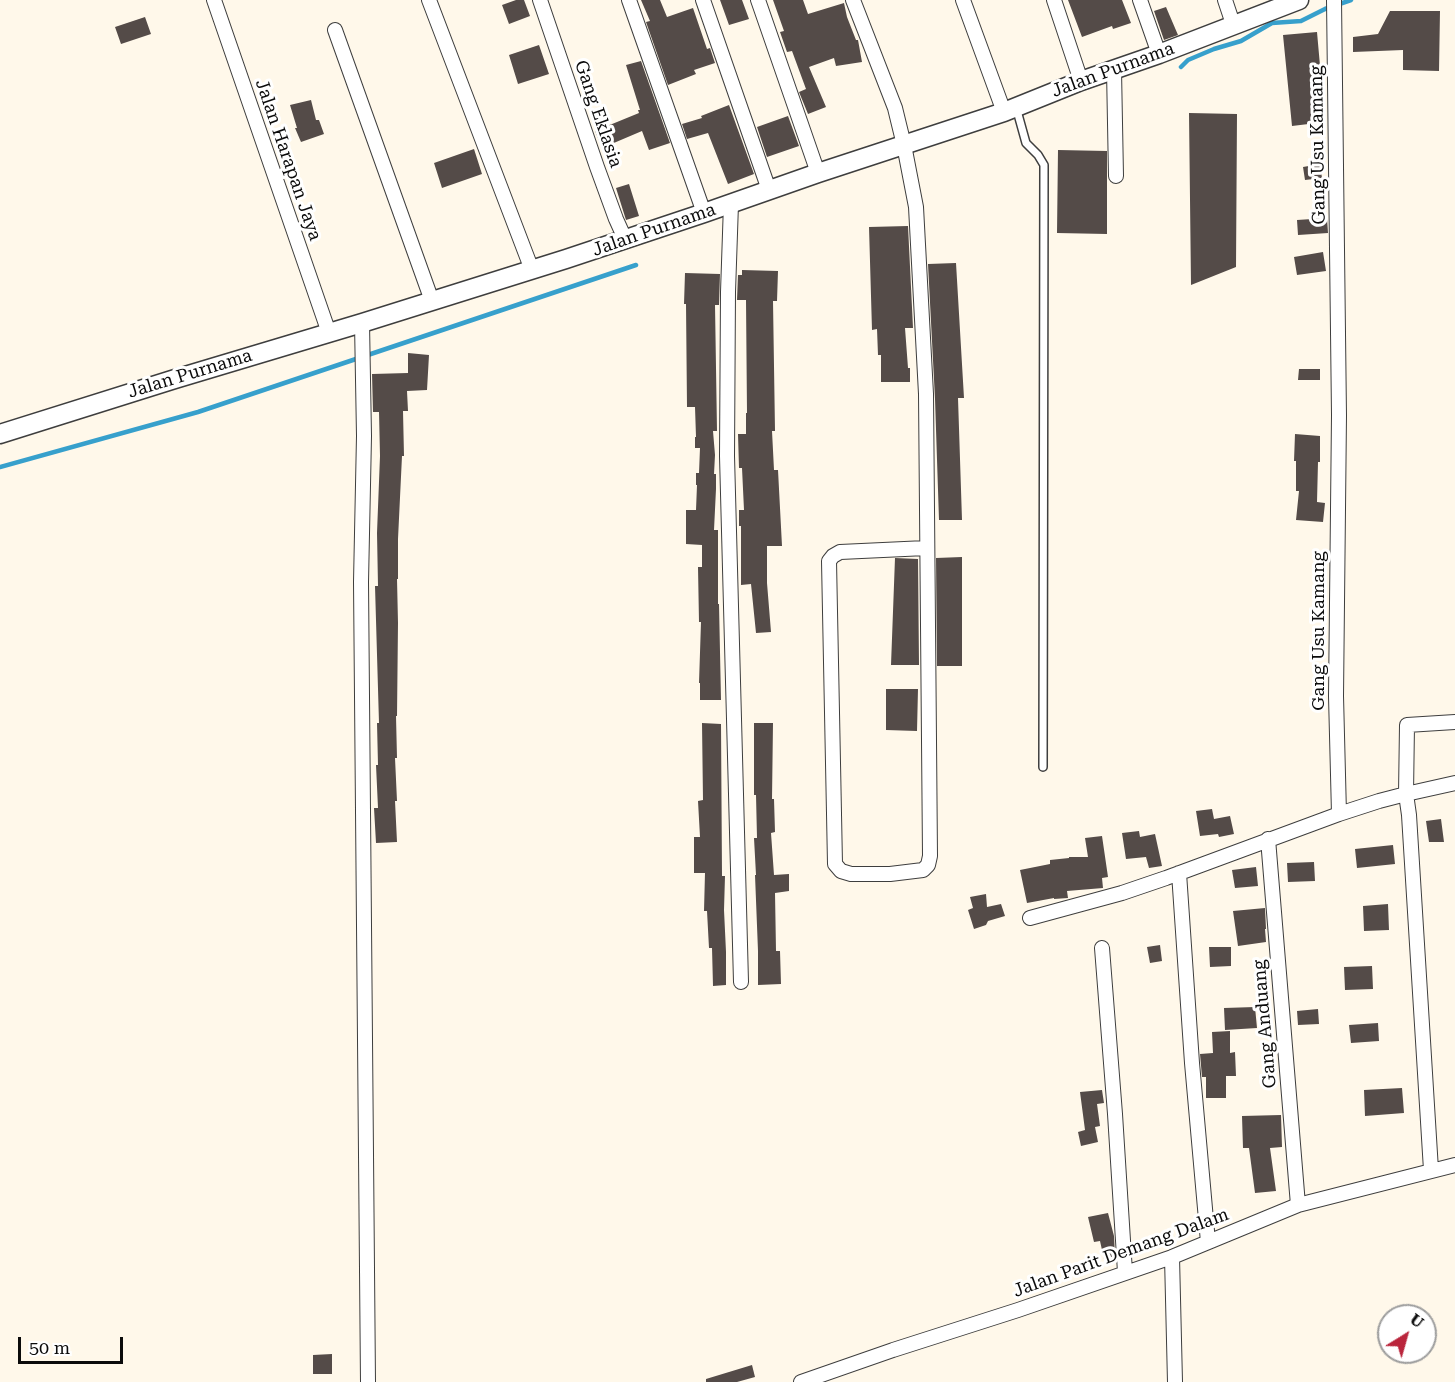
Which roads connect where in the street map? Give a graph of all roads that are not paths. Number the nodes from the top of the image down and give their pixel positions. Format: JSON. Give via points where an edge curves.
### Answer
{"nodes":[{"id":1,"x":214,"y":0,"type":"edge"},
{"id":2,"x":429,"y":0,"type":"edge"},
{"id":3,"x":540,"y":0,"type":"edge"},
{"id":4,"x":629,"y":0,"type":"edge"},
{"id":5,"x":703,"y":0,"type":"edge"},
{"id":6,"x":758,"y":0,"type":"edge"},
{"id":7,"x":853,"y":0,"type":"edge"},
{"id":8,"x":963,"y":0,"type":"edge"},
{"id":9,"x":1054,"y":0,"type":"edge"},
{"id":10,"x":1140,"y":0,"type":"edge"},
{"id":11,"x":1225,"y":0,"type":"edge"},
{"id":12,"x":1299,"y":0,"type":"edge"},
{"id":13,"x":1335,"y":4,"type":"edge"},
{"id":14,"x":1233,"y":24,"type":"junction"},
{"id":15,"x":335,"y":30,"type":"dead end"},
{"id":16,"x":1159,"y":54,"type":"junction"},
{"id":17,"x":1114,"y":70,"type":"junction"},
{"id":18,"x":1081,"y":81,"type":"junction"},
{"id":19,"x":1010,"y":110,"type":"junction"},
{"id":20,"x":904,"y":145,"type":"junction"},
{"id":21,"x":818,"y":173,"type":"junction"},
{"id":22,"x":1116,"y":176,"type":"dead end"},
{"id":23,"x":769,"y":190,"type":"junction"},
{"id":24,"x":731,"y":204,"type":"junction"},
{"id":25,"x":704,"y":213,"type":"junction"},
{"id":26,"x":626,"y":239,"type":"junction"},
{"id":27,"x":532,"y":270,"type":"junction"},
{"id":28,"x":432,"y":302,"type":"junction"},
{"id":29,"x":362,"y":324,"type":"junction"},
{"id":30,"x":329,"y":333,"type":"junction"},
{"id":31,"x":0,"y":434,"type":"edge"},
{"id":32,"x":926,"y":548,"type":"junction"},
{"id":33,"x":1455,"y":722,"type":"edge"},
{"id":34,"x":1043,"y":767,"type":"dead end"},
{"id":35,"x":1455,"y":783,"type":"edge"},
{"id":36,"x":1406,"y":794,"type":"junction"},
{"id":37,"x":1339,"y":814,"type":"junction"},
{"id":38,"x":1268,"y":839,"type":"junction"},
{"id":39,"x":1179,"y":873,"type":"junction"},
{"id":40,"x":1030,"y":918,"type":"dead end"},
{"id":41,"x":1102,"y":948,"type":"dead end"},
{"id":42,"x":741,"y":982,"type":"dead end"},
{"id":43,"x":1455,"y":1165,"type":"edge"},
{"id":44,"x":1431,"y":1170,"type":"junction"},
{"id":45,"x":1298,"y":1205,"type":"junction"},
{"id":46,"x":1208,"y":1242,"type":"junction"},
{"id":47,"x":1173,"y":1257,"type":"junction"},
{"id":48,"x":1125,"y":1272,"type":"junction"},
{"id":49,"x":368,"y":1382,"type":"edge"},
{"id":50,"x":801,"y":1382,"type":"edge"},
{"id":51,"x":1175,"y":1382,"type":"edge"}],
"edges":[{"from":1,"to":30,"type":"street","name":"Jalan Harapan Jaya"},
{"from":2,"to":27,"type":"street"},
{"from":3,"to":26,"type":"street","name":"Gang Eklasia"},
{"from":4,"to":25,"type":"street"},
{"from":5,"to":23,"type":"street"},
{"from":6,"to":21,"type":"street"},
{"from":7,"to":20,"type":"street","via":[[895,108]]},
{"from":8,"to":19,"type":"street"},
{"from":9,"to":18,"type":"street"},
{"from":10,"to":16,"type":"street"},
{"from":11,"to":14,"type":"street"},
{"from":12,"to":14,"type":"street","name":"Jalan Purnama"},
{"from":13,"to":37,"type":"street","name":"Gang Usu Kamang"},
{"from":14,"to":16,"type":"street","name":"Jalan Purnama"},
{"from":15,"to":28,"type":"street"},
{"from":16,"to":17,"type":"street","name":"Jalan Purnama"},
{"from":17,"to":18,"type":"street","name":"Jalan Purnama"},
{"from":17,"to":22,"type":"street"},
{"from":18,"to":19,"type":"street","name":"Jalan Purnama"},
{"from":19,"to":20,"type":"street","name":"Jalan Purnama"},
{"from":19,"to":34,"type":"lane","via":[[1026,143],[1044,165]]},
{"from":20,"to":21,"type":"street","name":"Jalan Purnama"},
{"from":20,"to":32,"type":"street","via":[[916,207],[926,394]]},
{"from":21,"to":23,"type":"street","name":"Jalan Purnama"},
{"from":23,"to":24,"type":"street","name":"Jalan Purnama"},
{"from":24,"to":25,"type":"street","name":"Jalan Purnama"},
{"from":24,"to":42,"type":"street","via":[[728,456]]},
{"from":25,"to":26,"type":"street","name":"Jalan Purnama"},
{"from":26,"to":27,"type":"street","name":"Jalan Purnama"},
{"from":27,"to":28,"type":"street","name":"Jalan Purnama"},
{"from":28,"to":29,"type":"street","name":"Jalan Purnama"},
{"from":29,"to":30,"type":"street","name":"Jalan Purnama"},
{"from":29,"to":49,"type":"street","via":[[360,582]]},
{"from":30,"to":31,"type":"street","name":"Jalan Purnama"},
{"from":32,"to":32,"type":"street","via":[[928,865],[923,870],[890,874],[851,874],[835,864],[829,561],[840,552]]},
{"from":33,"to":36,"type":"street","via":[[1407,725]]},
{"from":35,"to":36,"type":"street"},
{"from":36,"to":37,"type":"street"},
{"from":36,"to":44,"type":"street"},
{"from":37,"to":38,"type":"street"},
{"from":38,"to":39,"type":"street"},
{"from":38,"to":45,"type":"street","name":"Gang Anduang"},
{"from":39,"to":40,"type":"street"},
{"from":39,"to":46,"type":"street"},
{"from":41,"to":48,"type":"street"},
{"from":43,"to":44,"type":"street","name":"Jalan Parit Demang Dalam"},
{"from":44,"to":45,"type":"street","name":"Jalan Parit Demang Dalam"},
{"from":45,"to":46,"type":"street","name":"Jalan Parit Demang Dalam"},
{"from":46,"to":47,"type":"street","name":"Jalan Parit Demang Dalam"},
{"from":47,"to":48,"type":"street","name":"Jalan Parit Demang Dalam"},
{"from":47,"to":51,"type":"street"},
{"from":48,"to":50,"type":"street","name":"Jalan Parit Demang Dalam"}]}
